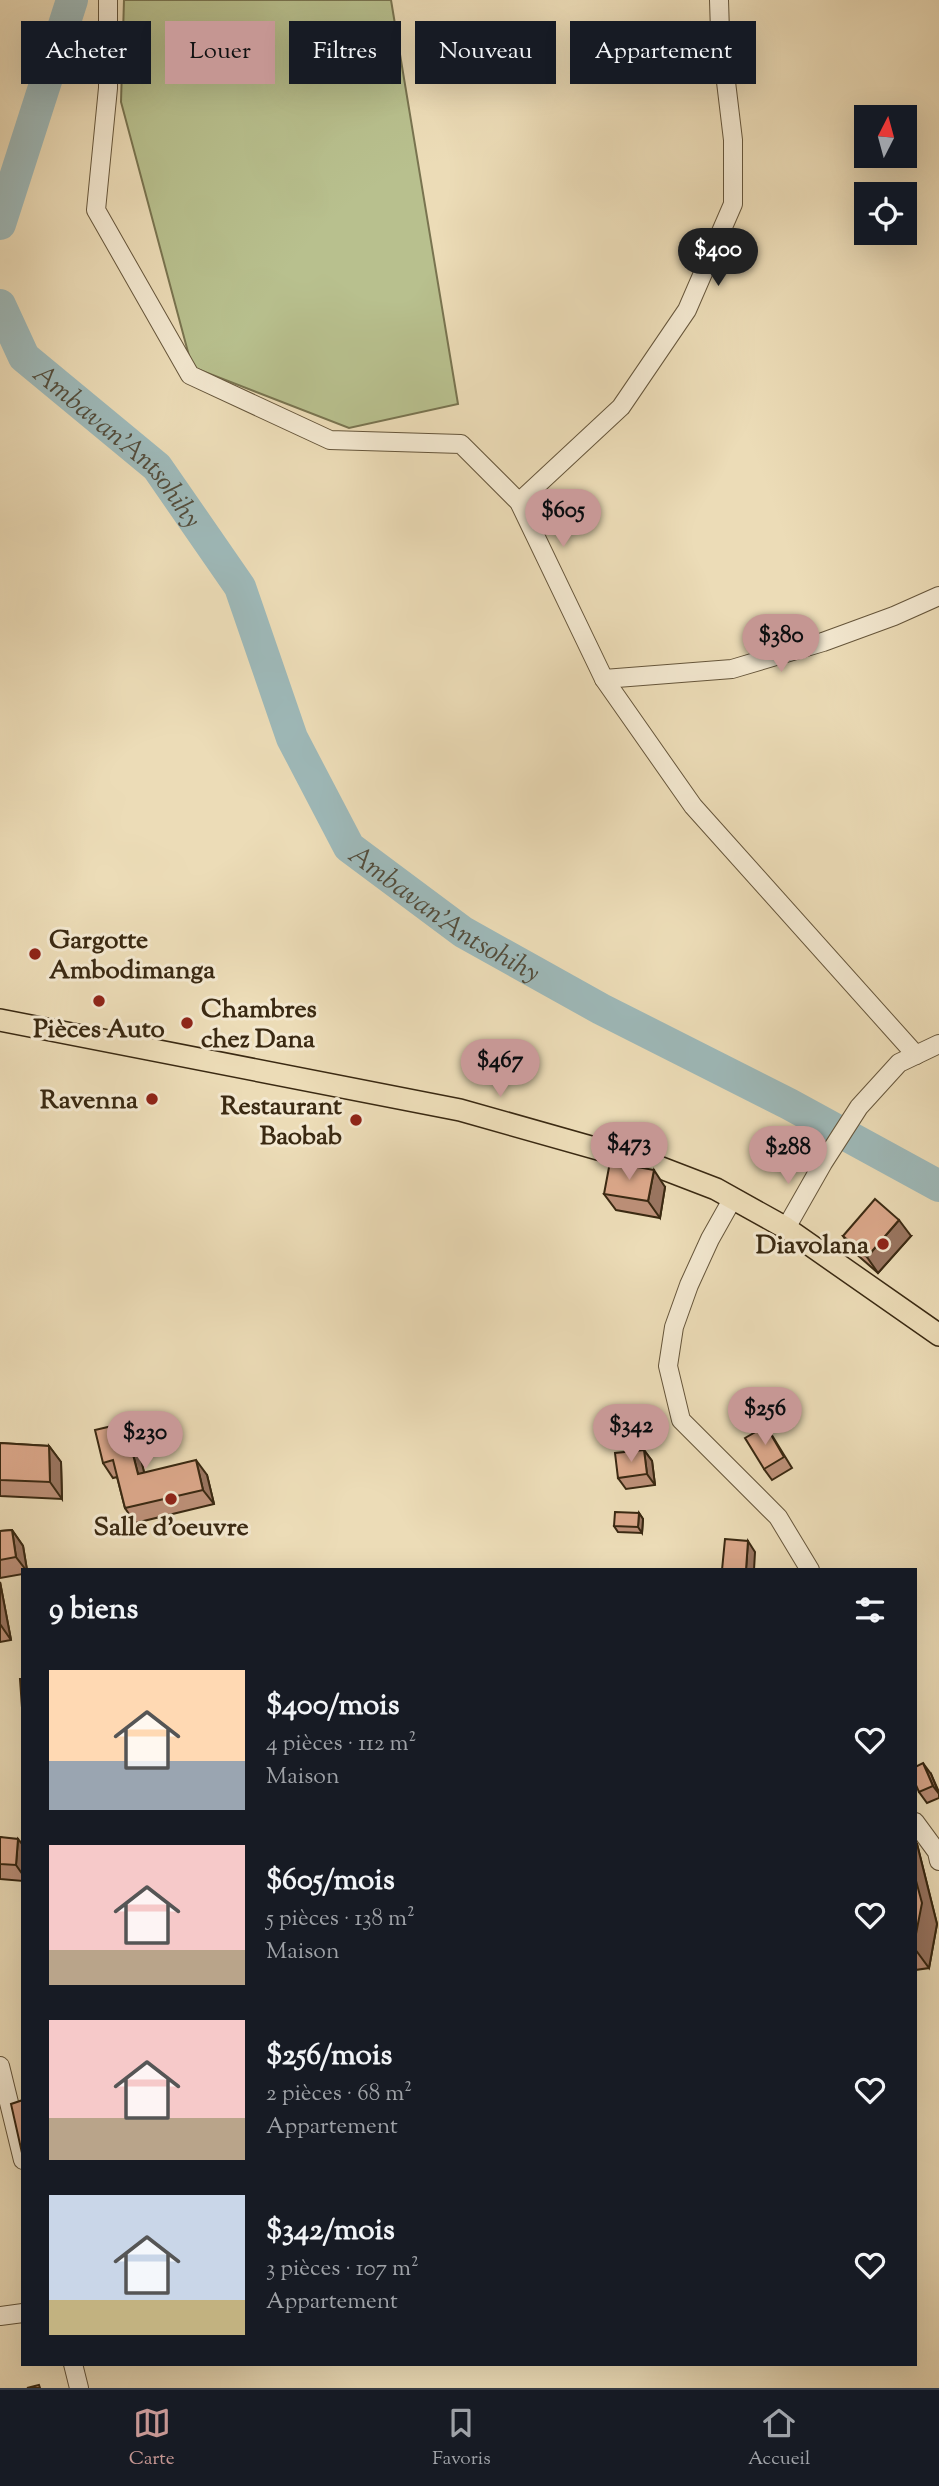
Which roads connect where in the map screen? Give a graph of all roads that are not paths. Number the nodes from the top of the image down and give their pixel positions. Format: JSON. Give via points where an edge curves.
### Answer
{"nodes":[{"id":1,"x":108,"y":0,"type":"edge"},
{"id":2,"x":719,"y":0,"type":"edge"},
{"id":3,"x":519,"y":502,"type":"junction"},
{"id":4,"x":939,"y":596,"type":"edge"},
{"id":5,"x":604,"y":679,"type":"junction"},
{"id":6,"x":0,"y":1020,"type":"edge"},
{"id":7,"x":939,"y":1044,"type":"edge"},
{"id":8,"x":916,"y":1055,"type":"junction"},
{"id":9,"x":733,"y":1198,"type":"junction"},
{"id":10,"x":786,"y":1228,"type":"junction"},
{"id":11,"x":939,"y":1335,"type":"edge"},
{"id":12,"x":809,"y":1568,"type":"edge"},
{"id":13,"x":917,"y":1825,"type":"edge"},
{"id":14,"x":939,"y":1861,"type":"edge"},
{"id":15,"x":0,"y":2066,"type":"edge"},
{"id":16,"x":21,"y":2152,"type":"edge"},
{"id":17,"x":21,"y":2313,"type":"edge"},
{"id":18,"x":0,"y":2316,"type":"edge"},
{"id":19,"x":74,"y":2366,"type":"edge"},
{"id":20,"x":79,"y":2388,"type":"edge"}],
"edges":[{"from":1,"to":3,"type":"street","via":[[108,89],[96,210],[190,375],[330,440],[461,444]]},
{"from":2,"to":3,"type":"street","via":[[733,140],[733,204],[687,310],[621,407]]},
{"from":3,"to":5,"type":"street"},
{"from":4,"to":5,"type":"street","via":[[823,642],[732,669]]},
{"from":5,"to":8,"type":"street","via":[[693,806]]},
{"from":6,"to":9,"type":"main road","via":[[460,1110],[651,1164]]},
{"from":7,"to":8,"type":"street"},
{"from":8,"to":10,"type":"street","via":[[899,1063],[859,1107]]},
{"from":9,"to":10,"type":"main road"},
{"from":9,"to":12,"type":"street","via":[[689,1284],[674,1327],[668,1366],[681,1420],[778,1517]]},
{"from":10,"to":11,"type":"main road"},
{"from":13,"to":14,"type":"street"},
{"from":15,"to":16,"type":"street"},
{"from":17,"to":18,"type":"street"},
{"from":19,"to":20,"type":"street"}]}
